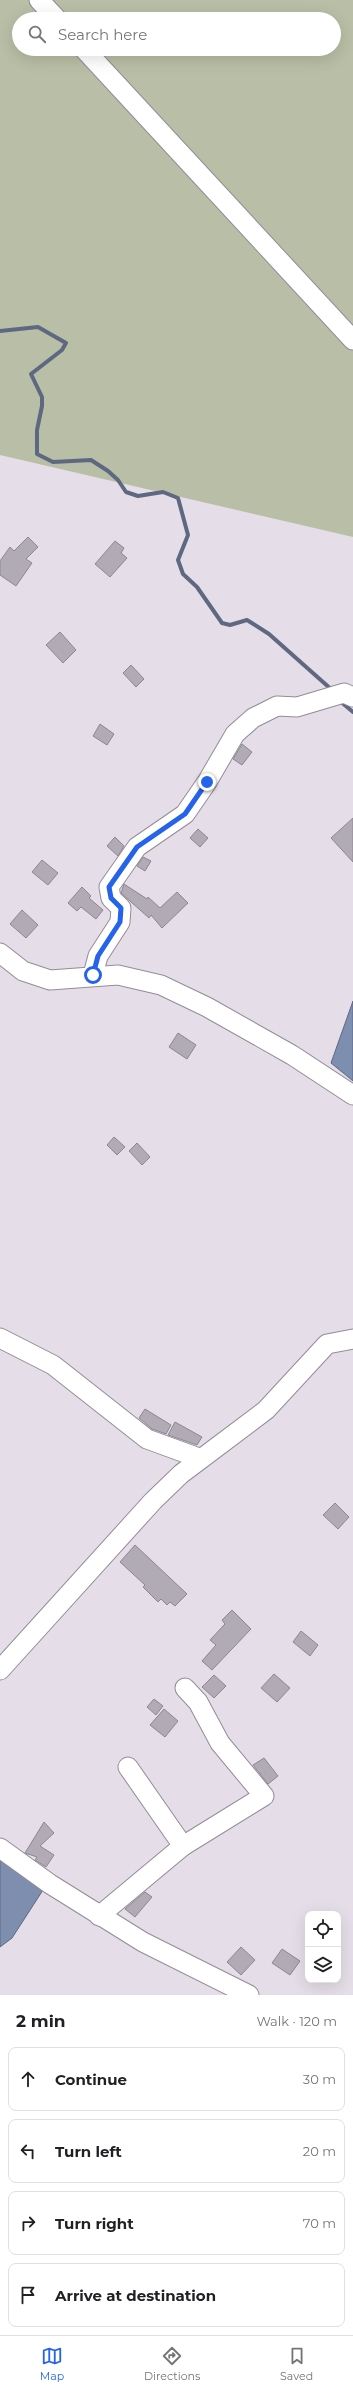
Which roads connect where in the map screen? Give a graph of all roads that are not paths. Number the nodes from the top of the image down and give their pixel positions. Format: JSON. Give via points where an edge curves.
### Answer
{"nodes":[{"id":1,"x":39,"y":0,"type":"edge"},
{"id":2,"x":50,"y":12,"type":"edge"},
{"id":3,"x":90,"y":56,"type":"edge"},
{"id":4,"x":353,"y":340,"type":"edge"},
{"id":5,"x":353,"y":697,"type":"edge"},
{"id":6,"x":0,"y":953,"type":"edge"},
{"id":7,"x":93,"y":975,"type":"junction"},
{"id":8,"x":353,"y":1096,"type":"edge"},
{"id":9,"x":0,"y":1338,"type":"edge"},
{"id":10,"x":353,"y":1339,"type":"edge"},
{"id":11,"x":199,"y":1458,"type":"junction"},
{"id":12,"x":0,"y":1670,"type":"edge"},
{"id":13,"x":185,"y":1688,"type":"dead end"},
{"id":14,"x":128,"y":1767,"type":"dead end"},
{"id":15,"x":183,"y":1846,"type":"junction"},
{"id":16,"x":0,"y":1848,"type":"edge"},
{"id":17,"x":99,"y":1916,"type":"junction"},
{"id":18,"x":249,"y":1995,"type":"edge"}],
"edges":[{"from":1,"to":2,"type":"street"},
{"from":3,"to":4,"type":"street"},
{"from":5,"to":7,"type":"street","via":[[344,693],[297,707],[277,706],[252,718],[235,734],[185,814],[137,847],[109,887],[111,898],[121,908],[120,922],[98,956]]},
{"from":6,"to":7,"type":"street","via":[[23,971],[50,980]]},
{"from":7,"to":8,"type":"street","via":[[118,975],[161,984],[292,1054]]},
{"from":9,"to":11,"type":"street","via":[[53,1365],[147,1439]]},
{"from":10,"to":11,"type":"street","via":[[327,1344],[266,1410],[225,1442]]},
{"from":11,"to":12,"type":"street","via":[[153,1502]]},
{"from":13,"to":15,"type":"street","via":[[198,1702],[220,1743],[264,1796]]},
{"from":14,"to":15,"type":"street"},
{"from":15,"to":17,"type":"street"},
{"from":16,"to":17,"type":"street"},
{"from":17,"to":18,"type":"street","via":[[143,1942]]}]}
